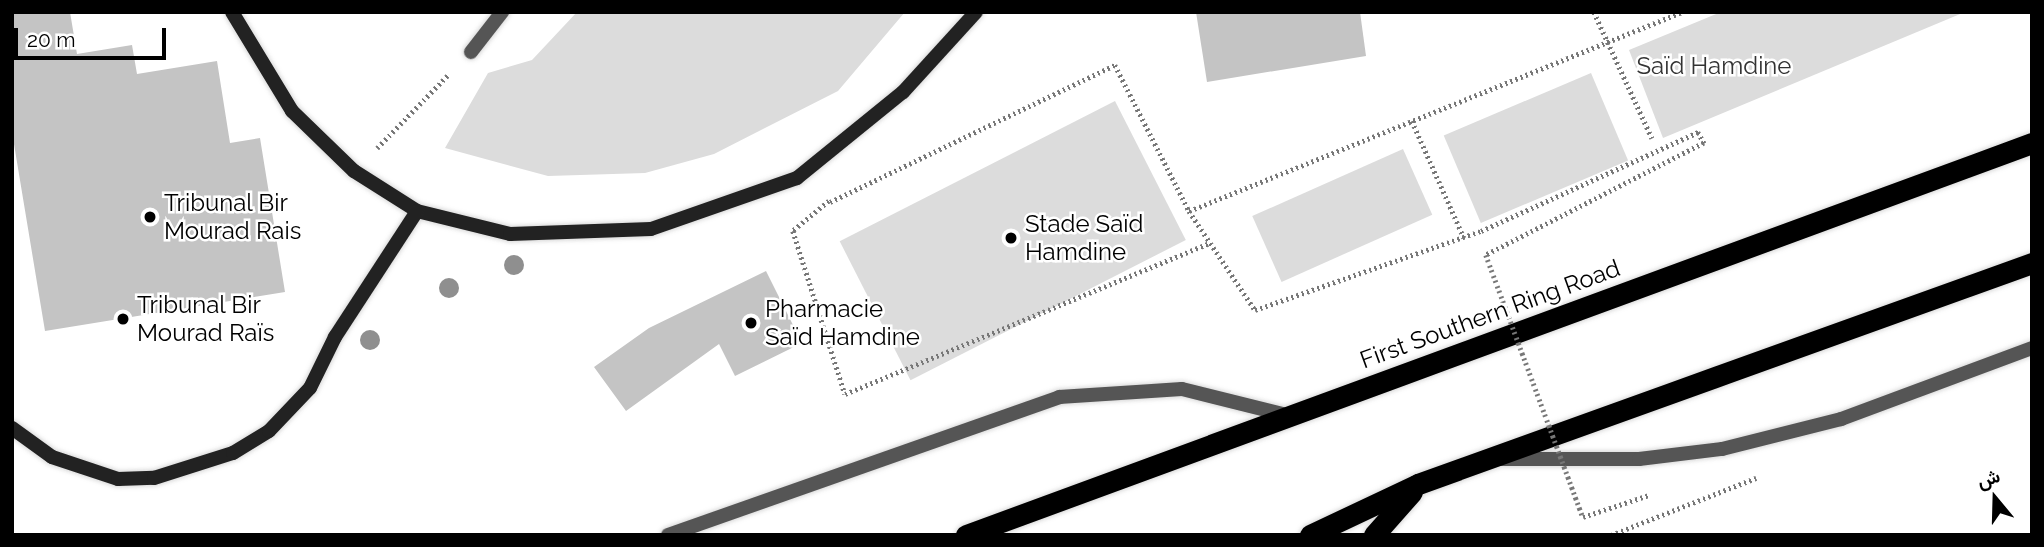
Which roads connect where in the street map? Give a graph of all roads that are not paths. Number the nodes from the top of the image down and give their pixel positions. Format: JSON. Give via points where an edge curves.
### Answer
{"nodes":[{"id":1,"x":232,"y":12,"type":"edge"},
{"id":2,"x":502,"y":12,"type":"edge"},
{"id":3,"x":976,"y":12,"type":"edge"},
{"id":4,"x":471,"y":52,"type":"road end"},
{"id":5,"x":2032,"y":143,"type":"edge"},
{"id":6,"x":417,"y":211,"type":"junction"},
{"id":7,"x":2032,"y":263,"type":"edge"},
{"id":8,"x":2032,"y":348,"type":"edge"},
{"id":9,"x":1286,"y":415,"type":"junction"},
{"id":10,"x":12,"y":428,"type":"edge"},
{"id":11,"x":1491,"y":459,"type":"junction"},
{"id":12,"x":1418,"y":484,"type":"junction"},
{"id":13,"x":668,"y":535,"type":"edge"},
{"id":14,"x":966,"y":535,"type":"edge"},
{"id":15,"x":1310,"y":535,"type":"edge"},
{"id":16,"x":1374,"y":535,"type":"edge"}],
"edges":[{"from":1,"to":6,"type":"main road","via":[[292,111],[354,171]]},
{"from":2,"to":4,"type":"street"},
{"from":3,"to":6,"type":"main road","via":[[903,92],[797,178],[651,229],[510,234]]},
{"from":5,"to":9,"type":"highway","name":"First Southern Ring Road","via":[[1863,210]]},
{"from":6,"to":10,"type":"main road","via":[[335,337],[310,388],[269,431],[233,453],[154,478],[118,479],[52,457]]},
{"from":7,"to":11,"type":"highway"},
{"from":8,"to":11,"type":"street","via":[[1840,419],[1722,449],[1639,459]]},
{"from":9,"to":13,"type":"street","via":[[1182,389],[1059,397]]},
{"from":9,"to":14,"type":"highway","name":"First Southern Ring Road"},
{"from":11,"to":12,"type":"highway"},
{"from":12,"to":15,"type":"highway"},
{"from":12,"to":16,"type":"highway"}]}
